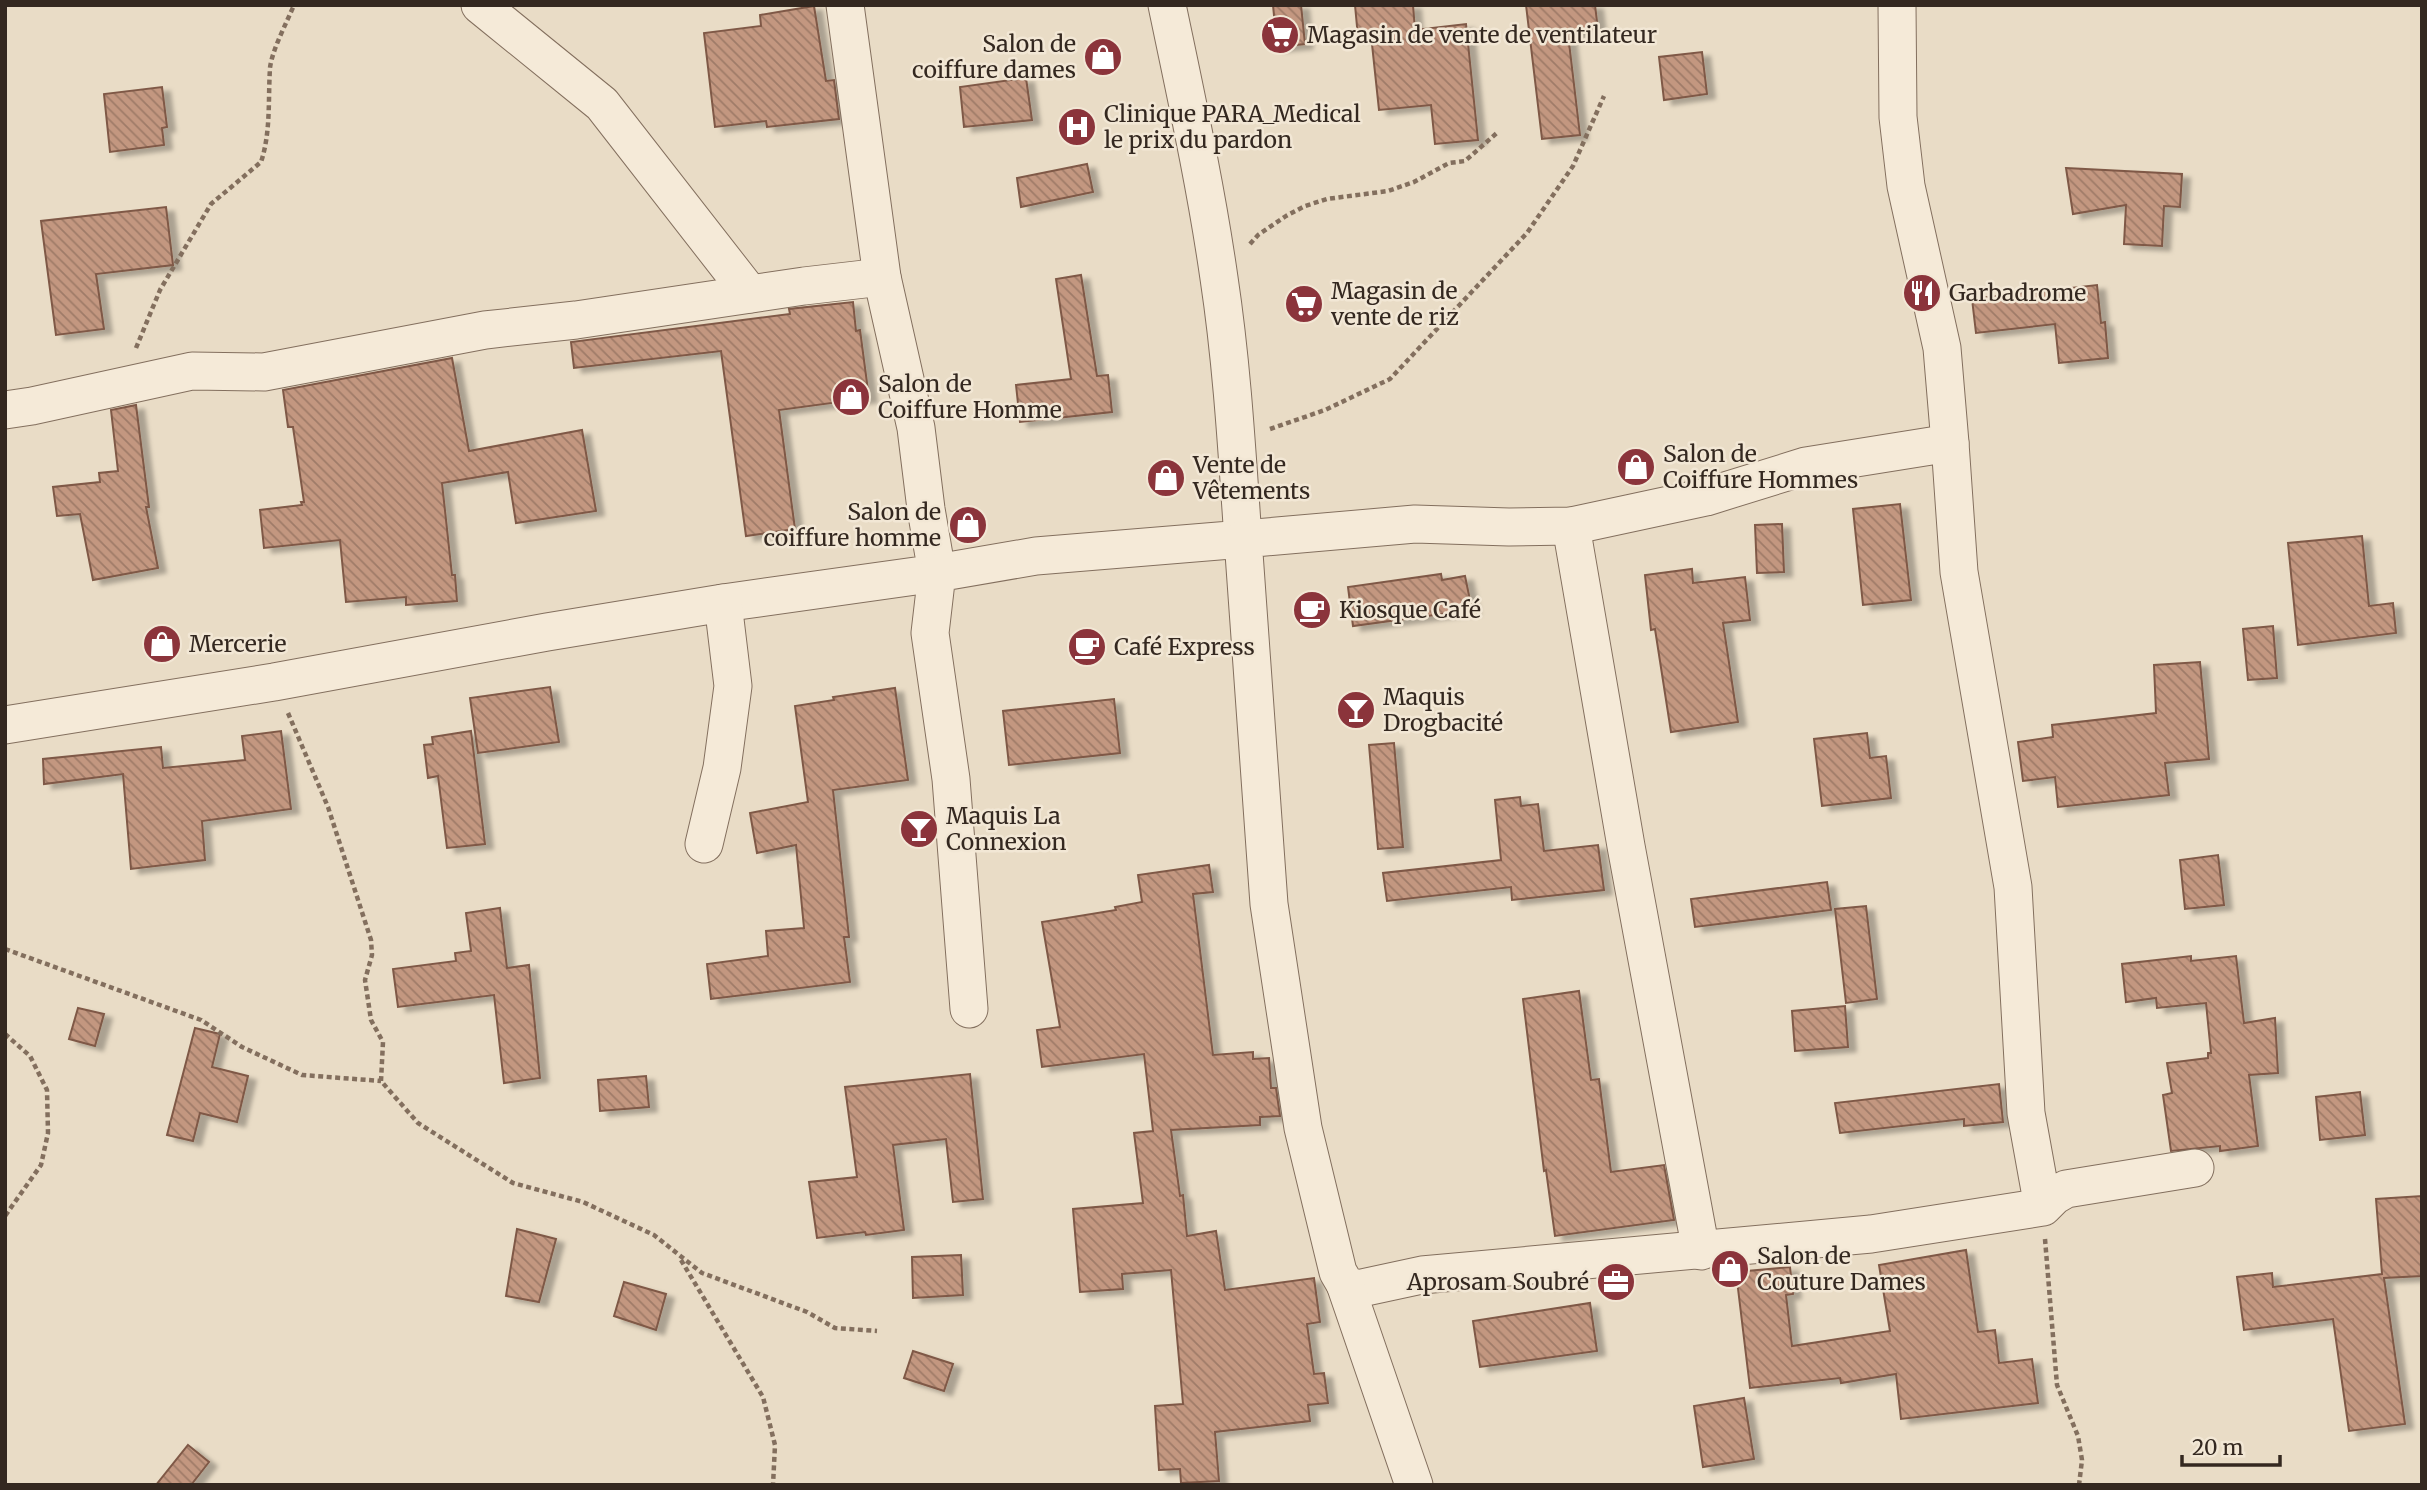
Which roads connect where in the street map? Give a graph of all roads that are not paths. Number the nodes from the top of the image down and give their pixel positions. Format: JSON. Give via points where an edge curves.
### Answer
{"nodes":[{"id":1,"x":480,"y":5,"type":"edge"},
{"id":2,"x":845,"y":5,"type":"edge"},
{"id":3,"x":1167,"y":5,"type":"edge"},
{"id":4,"x":1897,"y":5,"type":"edge"},
{"id":5,"x":882,"y":277,"type":"junction"},
{"id":6,"x":750,"y":294,"type":"junction"},
{"id":7,"x":5,"y":410,"type":"edge"},
{"id":8,"x":1950,"y":443,"type":"junction"},
{"id":9,"x":1571,"y":526,"type":"junction"},
{"id":10,"x":1243,"y":539,"type":"junction"},
{"id":11,"x":937,"y":573,"type":"junction"},
{"id":12,"x":723,"y":603,"type":"junction"},
{"id":13,"x":5,"y":725,"type":"edge"},
{"id":14,"x":704,"y":844,"type":"dead end"},
{"id":15,"x":969,"y":1009,"type":"dead end"},
{"id":16,"x":2195,"y":1168,"type":"dead end"},
{"id":17,"x":2043,"y":1207,"type":"junction"},
{"id":18,"x":1701,"y":1251,"type":"junction"},
{"id":19,"x":1345,"y":1284,"type":"junction"},
{"id":20,"x":1414,"y":1485,"type":"edge"}],
"edges":[{"from":1,"to":6,"type":"street","via":[[602,104]]},
{"from":2,"to":5,"type":"street"},
{"from":3,"to":10,"type":"street","via":[[1220,279]]},
{"from":4,"to":8,"type":"street","via":[[1898,117],[1906,186],[1942,348]]},
{"from":5,"to":6,"type":"street"},
{"from":5,"to":11,"type":"street","via":[[916,428]]},
{"from":6,"to":7,"type":"street","via":[[485,330],[264,372],[192,371]]},
{"from":8,"to":9,"type":"street","via":[[1807,466],[1706,497]]},
{"from":8,"to":17,"type":"street","via":[[1959,572],[2013,887],[2026,1113]]},
{"from":9,"to":10,"type":"street","via":[[1415,524]]},
{"from":9,"to":18,"type":"street"},
{"from":10,"to":11,"type":"street","via":[[1036,556]]},
{"from":10,"to":19,"type":"street","via":[[1269,904],[1303,1128],[1338,1272]]},
{"from":11,"to":12,"type":"street"},
{"from":11,"to":15,"type":"street","via":[[930,633],[951,779]]},
{"from":12,"to":13,"type":"street"},
{"from":12,"to":14,"type":"street","via":[[733,687],[722,768]]},
{"from":16,"to":17,"type":"street","via":[[2066,1189]]},
{"from":17,"to":18,"type":"street","via":[[1871,1234]]},
{"from":18,"to":19,"type":"street","via":[[1422,1275],[1357,1289]]},
{"from":19,"to":20,"type":"street"}]}
